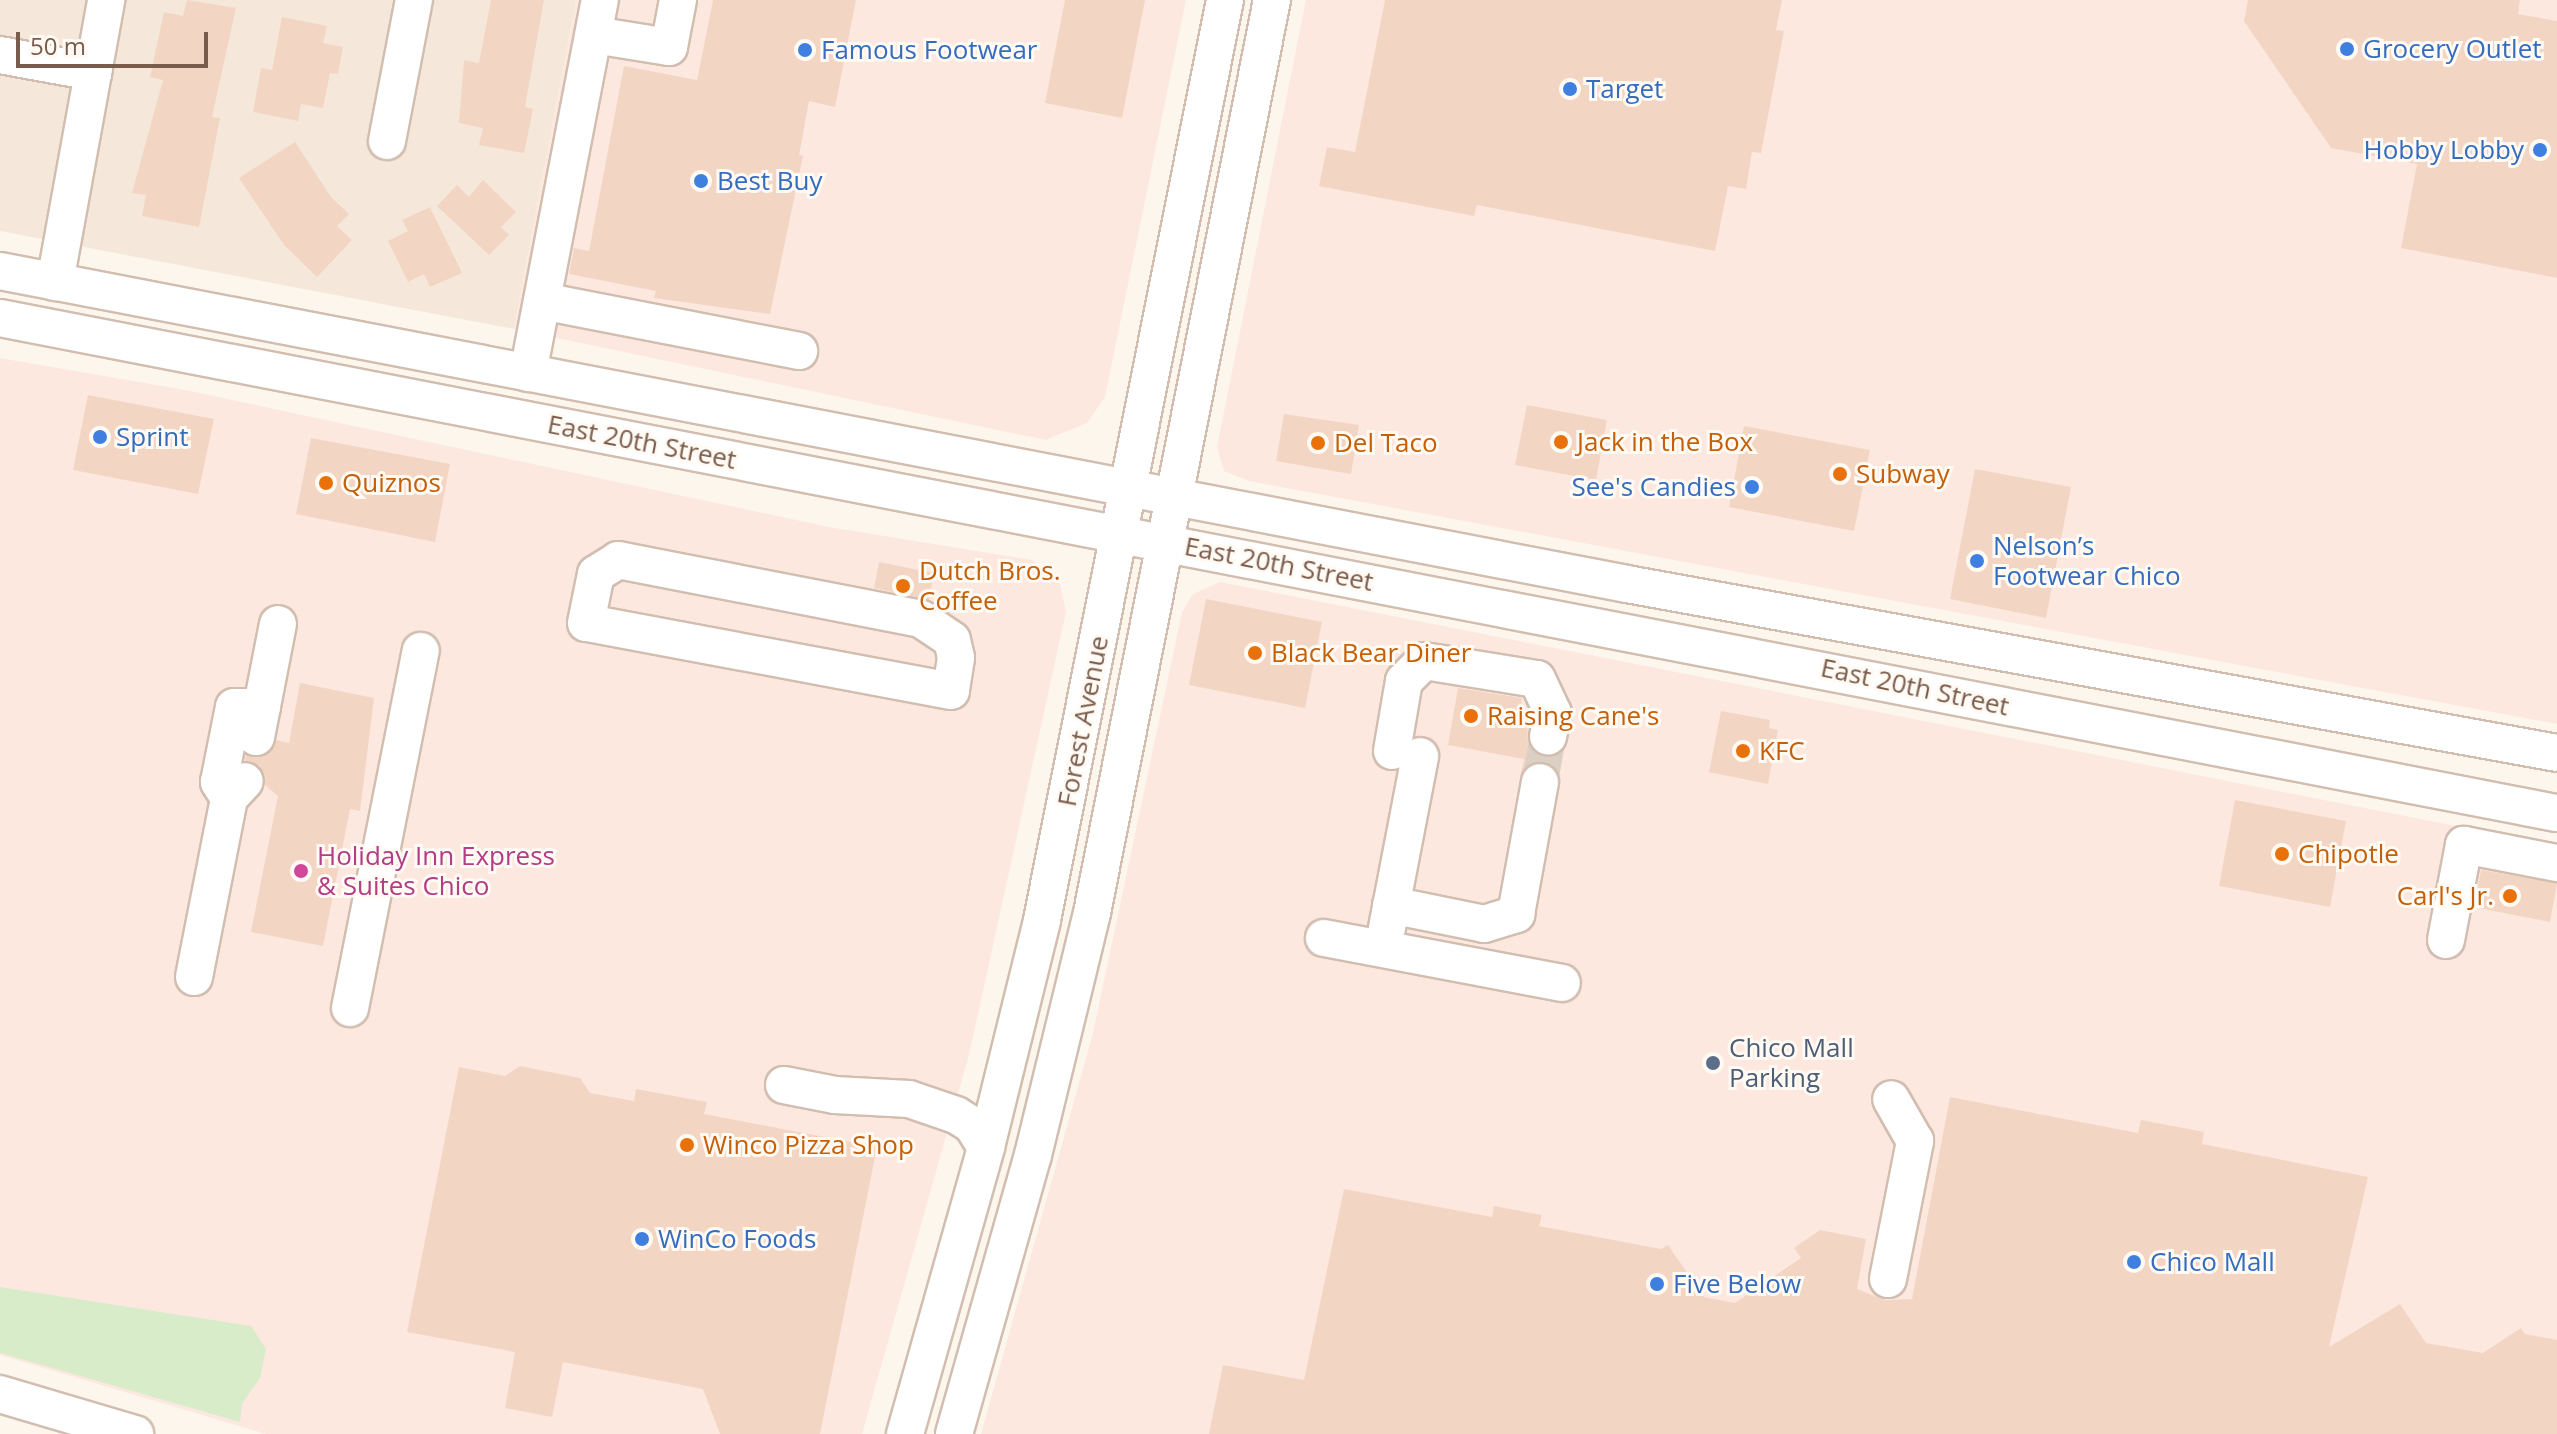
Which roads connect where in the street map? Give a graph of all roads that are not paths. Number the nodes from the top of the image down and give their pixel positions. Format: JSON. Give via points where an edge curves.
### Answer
{"nodes":[{"id":1,"x":106,"y":0,"type":"edge"},
{"id":2,"x":414,"y":0,"type":"edge"},
{"id":3,"x":600,"y":0,"type":"edge"},
{"id":4,"x":678,"y":0,"type":"edge"},
{"id":5,"x":1225,"y":0,"type":"edge"},
{"id":6,"x":1272,"y":0,"type":"edge"},
{"id":7,"x":594,"y":35,"type":"junction"},
{"id":8,"x":0,"y":55,"type":"edge"},
{"id":9,"x":93,"y":72,"type":"junction"},
{"id":10,"x":387,"y":141,"type":"dead end"},
{"id":11,"x":0,"y":271,"type":"edge"},
{"id":12,"x":55,"y":282,"type":"junction"},
{"id":13,"x":542,"y":301,"type":"junction"},
{"id":14,"x":0,"y":318,"type":"edge"},
{"id":15,"x":799,"y":351,"type":"dead end"},
{"id":16,"x":528,"y":373,"type":"junction"},
{"id":17,"x":1130,"y":486,"type":"junction"},
{"id":18,"x":1176,"y":495,"type":"junction"},
{"id":19,"x":1120,"y":533,"type":"junction"},
{"id":20,"x":1167,"y":542,"type":"junction"},
{"id":21,"x":1642,"y":587,"type":"junction"},
{"id":22,"x":586,"y":623,"type":"joint"},
{"id":23,"x":278,"y":624,"type":"dead end"},
{"id":24,"x":1634,"y":632,"type":"junction"},
{"id":25,"x":421,"y":651,"type":"dead end"},
{"id":26,"x":2393,"y":726,"type":"junction"},
{"id":27,"x":2429,"y":731,"type":"junction"},
{"id":28,"x":1548,"y":736,"type":"tunnel mouth"},
{"id":29,"x":2557,"y":753,"type":"edge"},
{"id":30,"x":2383,"y":779,"type":"junction"},
{"id":31,"x":1540,"y":782,"type":"tunnel mouth"},
{"id":32,"x":2421,"y":787,"type":"junction"},
{"id":33,"x":2557,"y":813,"type":"edge"},
{"id":34,"x":2557,"y":863,"type":"edge"},
{"id":35,"x":1391,"y":905,"type":"junction"},
{"id":36,"x":1324,"y":938,"type":"dead end"},
{"id":37,"x":2446,"y":940,"type":"dead end"},
{"id":38,"x":1382,"y":949,"type":"junction"},
{"id":39,"x":194,"y":977,"type":"dead end"},
{"id":40,"x":1562,"y":983,"type":"dead end"},
{"id":41,"x":350,"y":1008,"type":"dead end"},
{"id":42,"x":784,"y":1085,"type":"dead end"},
{"id":43,"x":1891,"y":1099,"type":"dead end"},
{"id":44,"x":986,"y":1147,"type":"junction"},
{"id":45,"x":1888,"y":1279,"type":"dead end"},
{"id":46,"x":0,"y":1394,"type":"edge"},
{"id":47,"x":135,"y":1434,"type":"edge"},
{"id":48,"x":905,"y":1434,"type":"edge"},
{"id":49,"x":954,"y":1434,"type":"edge"}],
"edges":[{"from":1,"to":9,"type":"street"},
{"from":2,"to":10,"type":"street"},
{"from":3,"to":7,"type":"street"},
{"from":4,"to":7,"type":"street","via":[[669,47]]},
{"from":5,"to":17,"type":"street","name":"Forest Avenue"},
{"from":6,"to":18,"type":"street","name":"Forest Avenue"},
{"from":7,"to":13,"type":"street"},
{"from":8,"to":9,"type":"street"},
{"from":9,"to":12,"type":"street"},
{"from":11,"to":12,"type":"street","name":"East 20th Street"},
{"from":12,"to":16,"type":"street","name":"East 20th Street"},
{"from":13,"to":15,"type":"street"},
{"from":13,"to":16,"type":"street"},
{"from":14,"to":19,"type":"street","name":"East 20th Street"},
{"from":16,"to":17,"type":"street","name":"East 20th Street"},
{"from":17,"to":18,"type":"street","name":"East 20th Street"},
{"from":17,"to":19,"type":"street","name":"Forest Avenue"},
{"from":18,"to":20,"type":"street","name":"Forest Avenue"},
{"from":18,"to":21,"type":"street","name":"East 20th Street"},
{"from":19,"to":20,"type":"street","name":"East 20th Street"},
{"from":19,"to":44,"type":"street","name":"Forest Avenue","via":[[1053,868]]},
{"from":20,"to":24,"type":"street","name":"East 20th Street"},
{"from":20,"to":49,"type":"street","name":"Forest Avenue","via":[[1068,1015]]},
{"from":21,"to":24,"type":"street"},
{"from":21,"to":26,"type":"street","name":"East 20th Street"},
{"from":22,"to":22,"type":"street","via":[[596,574],[618,560],[921,619],[952,640],[954,676],[951,691]]},
{"from":23,"to":39,"type":"street","via":[[259,722],[234,707],[219,782],[237,790]]},
{"from":24,"to":30,"type":"street","name":"East 20th Street"},
{"from":25,"to":41,"type":"street"},
{"from":26,"to":27,"type":"street","name":"East 20th Street"},
{"from":26,"to":30,"type":"street"},
{"from":27,"to":29,"type":"street","name":"East 20th Street"},
{"from":27,"to":32,"type":"street"},
{"from":28,"to":35,"type":"street","via":[[1553,713],[1537,679],[1424,661],[1404,681],[1406,753]]},
{"from":30,"to":32,"type":"street","name":"East 20th Street"},
{"from":31,"to":35,"type":"street","via":[[1516,914],[1484,924]]},
{"from":32,"to":33,"type":"street","name":"East 20th Street"},
{"from":34,"to":37,"type":"street","via":[[2464,845]]},
{"from":35,"to":38,"type":"street"},
{"from":36,"to":38,"type":"street"},
{"from":38,"to":40,"type":"street"},
{"from":42,"to":44,"type":"street","via":[[835,1095],[909,1099],[956,1115],[972,1125]]},
{"from":43,"to":45,"type":"street","via":[[1915,1141]]},
{"from":44,"to":48,"type":"street","name":"Forest Avenue"},
{"from":46,"to":47,"type":"street"}]}
